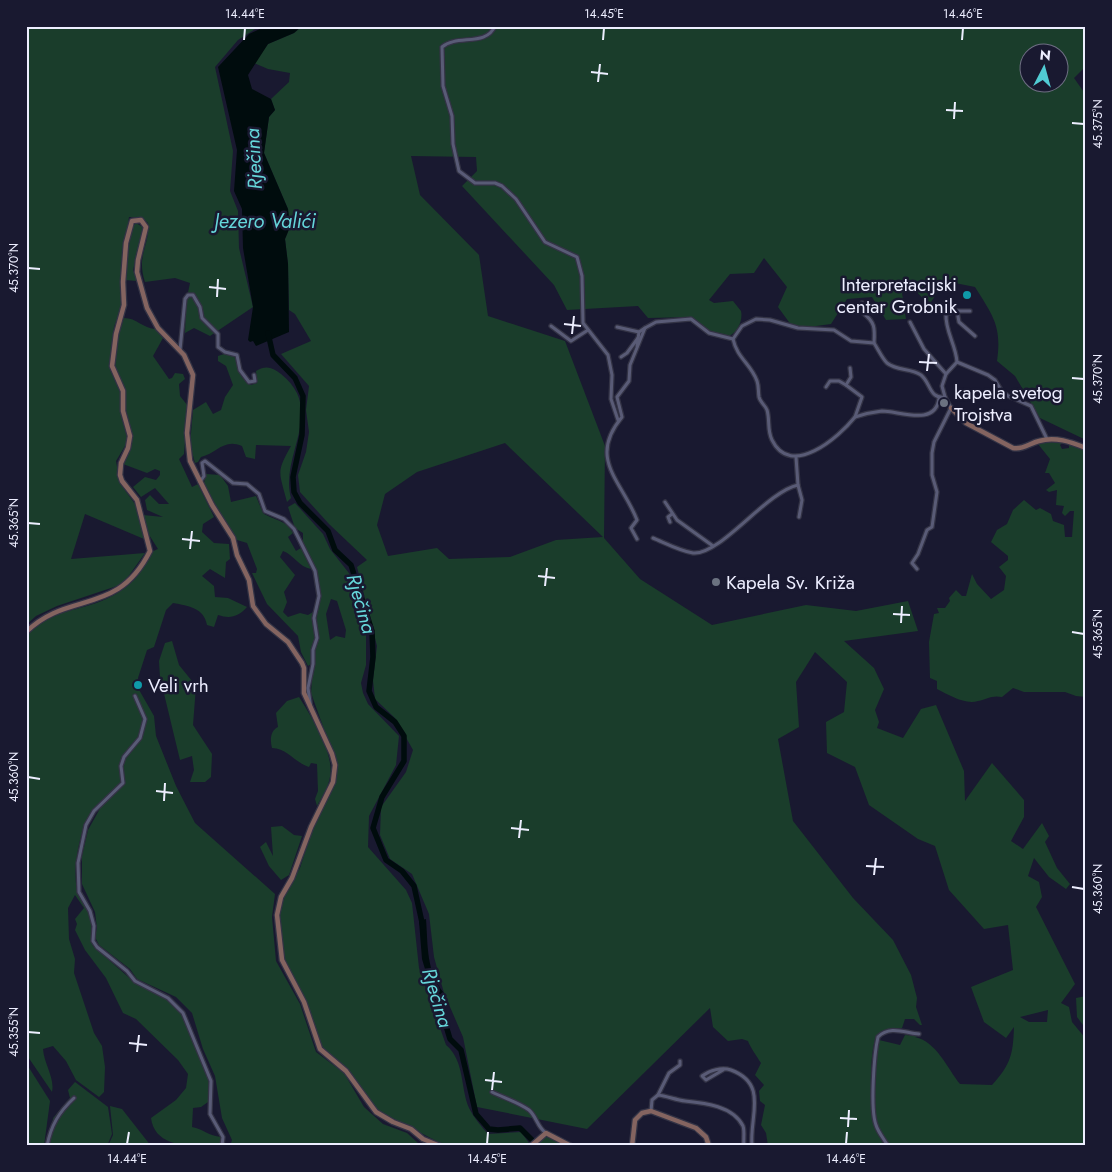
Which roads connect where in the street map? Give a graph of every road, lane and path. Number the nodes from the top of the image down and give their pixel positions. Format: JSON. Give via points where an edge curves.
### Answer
{"nodes":[{"id":1,"x":495,"y":26,"type":"edge"},
{"id":2,"x":862,"y":303,"type":"dead end"},
{"id":3,"x":957,"y":311,"type":"junction"},
{"id":4,"x":970,"y":311,"type":"dead end"},
{"id":5,"x":910,"y":322,"type":"dead end"},
{"id":6,"x":551,"y":326,"type":"dead end"},
{"id":7,"x":617,"y":327,"type":"dead end"},
{"id":8,"x":645,"y":328,"type":"junction"},
{"id":9,"x":588,"y":330,"type":"junction"},
{"id":10,"x":639,"y":332,"type":"junction"},
{"id":11,"x":975,"y":336,"type":"dead end"},
{"id":12,"x":638,"y":338,"type":"junction"},
{"id":13,"x":733,"y":339,"type":"junction"},
{"id":14,"x":874,"y":342,"type":"junction"},
{"id":15,"x":180,"y":350,"type":"junction"},
{"id":16,"x":637,"y":350,"type":"junction"},
{"id":17,"x":621,"y":357,"type":"dead end"},
{"id":18,"x":957,"y":362,"type":"junction"},
{"id":19,"x":850,"y":368,"type":"dead end"},
{"id":20,"x":946,"y":374,"type":"junction"},
{"id":21,"x":254,"y":375,"type":"dead end"},
{"id":22,"x":846,"y":385,"type":"junction"},
{"id":23,"x":826,"y":387,"type":"dead end"},
{"id":24,"x":945,"y":397,"type":"junction"},
{"id":25,"x":940,"y":398,"type":"junction"},
{"id":26,"x":951,"y":408,"type":"junction"},
{"id":27,"x":855,"y":417,"type":"junction"},
{"id":28,"x":618,"y":420,"type":"junction"},
{"id":29,"x":1047,"y":439,"type":"junction"},
{"id":30,"x":1086,"y":448,"type":"edge"},
{"id":31,"x":796,"y":457,"type":"junction"},
{"id":32,"x":200,"y":482,"type":"junction"},
{"id":33,"x":798,"y":485,"type":"junction"},
{"id":34,"x":665,"y":502,"type":"dead end"},
{"id":35,"x":672,"y":514,"type":"junction"},
{"id":36,"x":799,"y":517,"type":"dead end"},
{"id":37,"x":670,"y":522,"type":"dead end"},
{"id":38,"x":653,"y":538,"type":"dead end"},
{"id":39,"x":637,"y":539,"type":"dead end"},
{"id":40,"x":713,"y":546,"type":"junction"},
{"id":41,"x":917,"y":569,"type":"dead end"},
{"id":42,"x":26,"y":632,"type":"edge"},
{"id":43,"x":135,"y":696,"type":"dead end"},
{"id":44,"x":311,"y":709,"type":"junction"},
{"id":45,"x":919,"y":1034,"type":"dead end"},
{"id":46,"x":680,"y":1061,"type":"dead end"},
{"id":47,"x":723,"y":1070,"type":"junction"},
{"id":48,"x":492,"y":1092,"type":"dead end"},
{"id":49,"x":658,"y":1095,"type":"junction"},
{"id":50,"x":74,"y":1098,"type":"dead end"},
{"id":51,"x":651,"y":1111,"type":"junction"},
{"id":52,"x":544,"y":1134,"type":"junction"},
{"id":53,"x":47,"y":1146,"type":"edge"},
{"id":54,"x":222,"y":1146,"type":"edge"},
{"id":55,"x":440,"y":1146,"type":"edge"},
{"id":56,"x":530,"y":1146,"type":"edge"},
{"id":57,"x":571,"y":1146,"type":"edge"},
{"id":58,"x":632,"y":1146,"type":"edge"},
{"id":59,"x":709,"y":1146,"type":"edge"},
{"id":60,"x":744,"y":1146,"type":"edge"},
{"id":61,"x":752,"y":1146,"type":"edge"},
{"id":62,"x":888,"y":1146,"type":"edge"}],
"edges":[{"from":1,"to":9,"type":"street","via":[[485,37],[452,41],[442,47],[443,86],[452,116],[456,165],[464,177],[475,183],[502,186],[516,200],[544,242],[577,257],[582,276],[582,314]]},
{"from":2,"to":14,"type":"street","via":[[863,313],[875,327]]},
{"from":3,"to":4,"type":"street"},
{"from":3,"to":11,"type":"street","via":[[959,322]]},
{"from":3,"to":18,"type":"street","via":[[948,313],[946,317]]},
{"from":5,"to":20,"type":"street","via":[[924,349]]},
{"from":6,"to":9,"type":"street","via":[[571,341]]},
{"from":7,"to":10,"type":"street"},
{"from":8,"to":10,"type":"street"},
{"from":8,"to":13,"type":"street","via":[[656,322],[691,319],[709,333]]},
{"from":8,"to":16,"type":"street"},
{"from":9,"to":28,"type":"street","via":[[608,355],[612,375],[611,399]]},
{"from":10,"to":12,"type":"street"},
{"from":12,"to":16,"type":"street"},
{"from":12,"to":17,"type":"street"},
{"from":13,"to":14,"type":"street","via":[[742,326],[756,319],[798,328],[834,330],[851,341]]},
{"from":13,"to":31,"type":"street","via":[[736,352],[757,381],[759,397],[767,410],[772,442],[787,455]]},
{"from":14,"to":25,"type":"street","via":[[885,362],[919,374],[932,394]]},
{"from":15,"to":21,"type":"street","via":[[184,299],[193,295],[200,306],[202,318],[218,334],[218,347],[237,355],[240,370],[249,382],[255,381]]},
{"from":15,"to":32,"type":"main road","via":[[193,375],[187,445]]},
{"from":15,"to":42,"type":"main road","via":[[158,328],[147,308],[137,272],[146,227],[144,222],[135,220],[128,232],[124,305],[112,366],[123,391],[123,411],[130,436],[120,463],[120,474],[137,500],[150,551],[124,586],[109,595],[48,614]]},
{"from":16,"to":28,"type":"street","via":[[630,365],[629,381],[617,397],[622,414]]},
{"from":18,"to":20,"type":"street"},
{"from":18,"to":29,"type":"street","via":[[988,375],[1008,396],[1031,406]]},
{"from":19,"to":22,"type":"street","via":[[851,377]]},
{"from":20,"to":24,"type":"street","via":[[942,386]]},
{"from":22,"to":23,"type":"street","via":[[830,381]]},
{"from":22,"to":27,"type":"street","via":[[862,396]]},
{"from":24,"to":25,"type":"street"},
{"from":24,"to":26,"type":"street"},
{"from":25,"to":27,"type":"street","via":[[936,407],[922,415],[882,411]]},
{"from":26,"to":29,"type":"main road","via":[[960,419],[1013,448]]},
{"from":26,"to":41,"type":"street","via":[[934,442],[930,464],[937,492],[932,527],[926,530],[912,563]]},
{"from":27,"to":31,"type":"street","via":[[822,447]]},
{"from":28,"to":39,"type":"street","via":[[608,442],[607,459],[610,472],[628,498],[637,520],[632,528]]},
{"from":29,"to":30,"type":"main road"},
{"from":31,"to":33,"type":"street"},
{"from":32,"to":44,"type":"main road","via":[[233,538],[249,580],[253,606],[266,624],[288,642],[302,663],[303,691]]},
{"from":32,"to":44,"type":"street","via":[[204,476],[202,463],[205,461],[233,483],[249,486],[259,494],[264,511],[284,519],[294,529],[314,568],[319,596],[314,618],[317,638],[308,688]]},
{"from":33,"to":36,"type":"street","via":[[802,500]]},
{"from":33,"to":40,"type":"street","via":[[776,494]]},
{"from":34,"to":35,"type":"street"},
{"from":35,"to":37,"type":"street","via":[[668,517]]},
{"from":35,"to":40,"type":"street"},
{"from":38,"to":40,"type":"street","via":[[691,553]]},
{"from":43,"to":54,"type":"street","via":[[144,717],[140,736],[124,757],[121,766],[123,784],[94,811],[86,825],[78,863],[79,892],[90,911],[96,947],[135,981],[168,998],[183,1013],[212,1086],[210,1114],[223,1137]]},
{"from":44,"to":55,"type":"main road","via":[[332,754],[334,776],[310,827],[292,878],[280,897],[277,915],[282,960],[304,1002],[320,1049],[346,1071],[376,1112]]},
{"from":45,"to":62,"type":"street","via":[[887,1031],[876,1044],[875,1123]]},
{"from":46,"to":49,"type":"street","via":[[680,1065],[669,1073]]},
{"from":47,"to":47,"type":"street","via":[[706,1080],[702,1076],[715,1069]]},
{"from":47,"to":61,"type":"street","via":[[742,1075],[753,1089]]},
{"from":48,"to":52,"type":"street","via":[[530,1111]]},
{"from":49,"to":51,"type":"street","via":[[652,1100]]},
{"from":49,"to":60,"type":"street","via":[[701,1102],[732,1113],[744,1128]]},
{"from":50,"to":53,"type":"street","via":[[60,1112],[50,1130]]},
{"from":51,"to":58,"type":"main road","via":[[642,1113],[636,1120]]},
{"from":51,"to":59,"type":"main road","via":[[696,1128],[706,1137]]},
{"from":52,"to":56,"type":"main road"},
{"from":52,"to":57,"type":"main road"}]}
